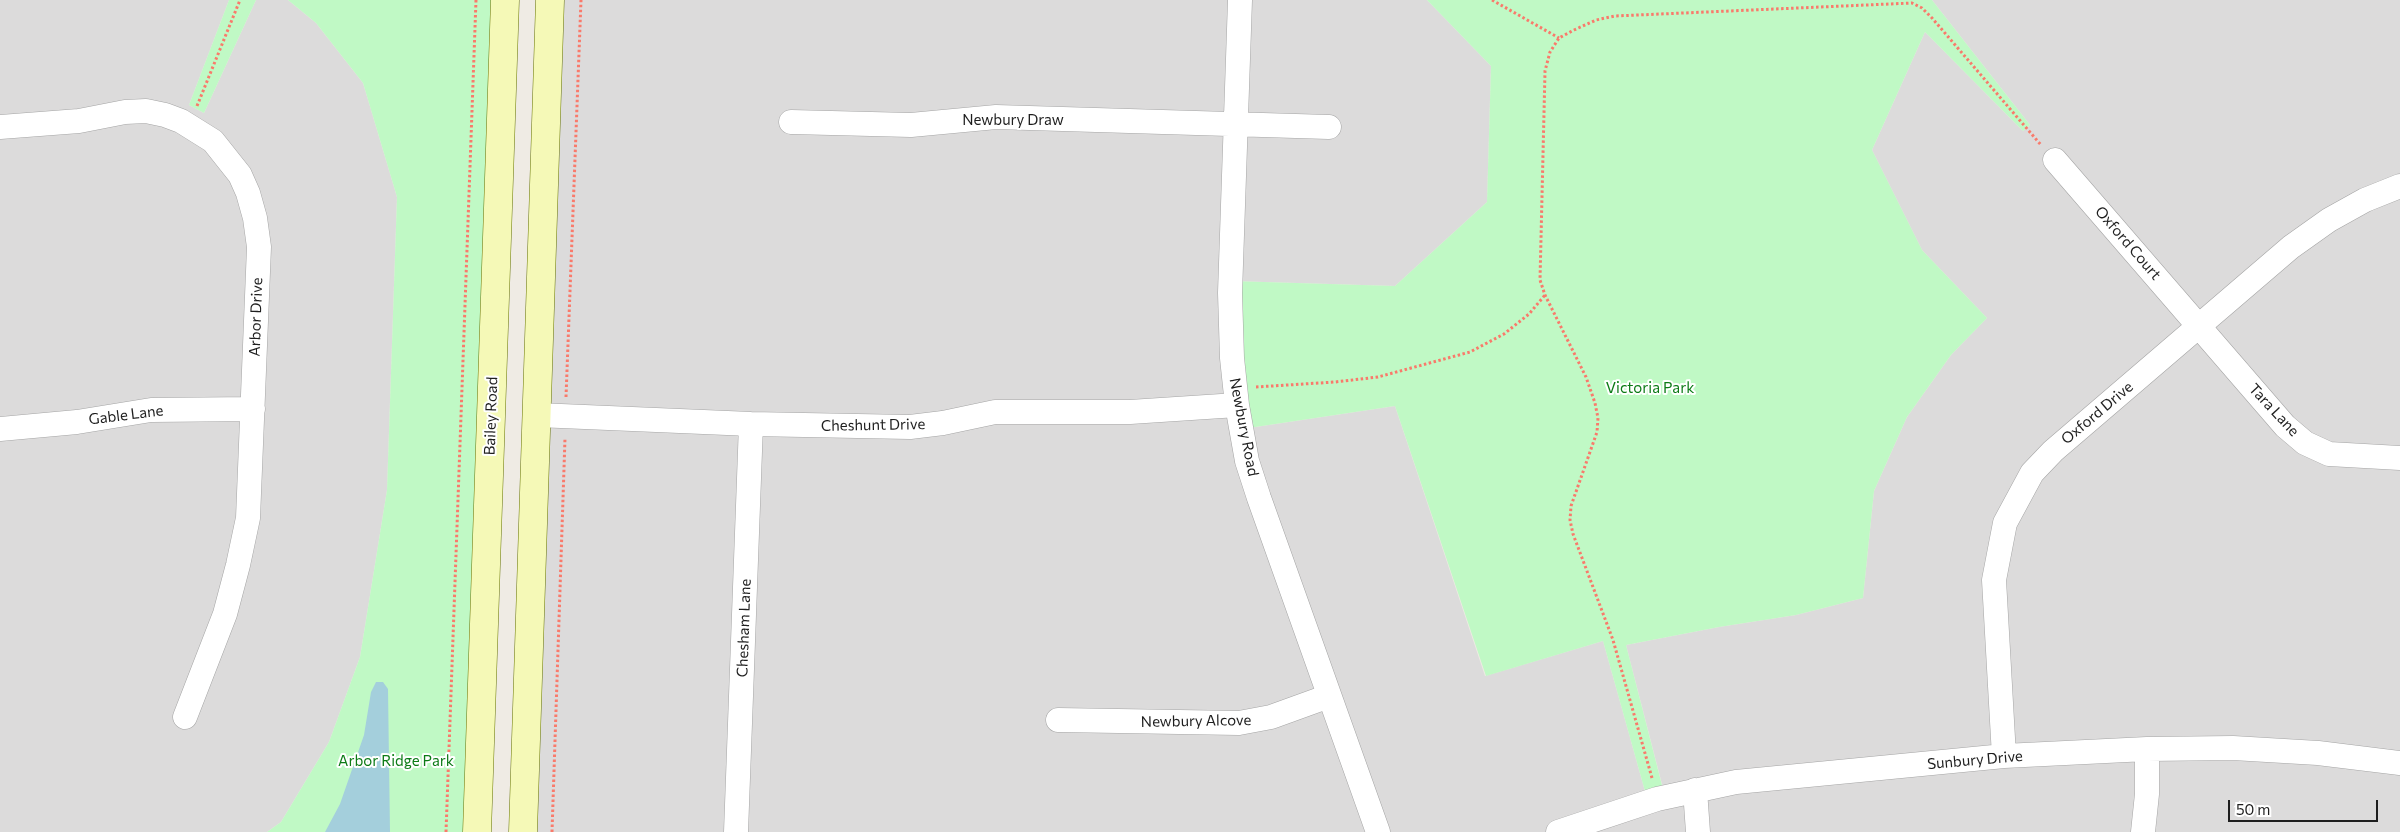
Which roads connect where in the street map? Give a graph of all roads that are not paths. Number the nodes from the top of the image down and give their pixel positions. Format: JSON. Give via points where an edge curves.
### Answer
{"nodes":[{"id":1,"x":505,"y":0,"type":"edge"},
{"id":2,"x":550,"y":0,"type":"edge"},
{"id":3,"x":1240,"y":0,"type":"edge"},
{"id":4,"x":791,"y":122,"type":"dead end"},
{"id":5,"x":1235,"y":126,"type":"junction"},
{"id":6,"x":0,"y":127,"type":"edge"},
{"id":7,"x":1329,"y":127,"type":"dead end"},
{"id":8,"x":2055,"y":160,"type":"road end"},
{"id":9,"x":2400,"y":186,"type":"edge"},
{"id":10,"x":2200,"y":326,"type":"junction"},
{"id":11,"x":1236,"y":396,"type":"junction"},
{"id":12,"x":253,"y":409,"type":"junction"},
{"id":13,"x":537,"y":415,"type":"junction"},
{"id":14,"x":751,"y":424,"type":"junction"},
{"id":15,"x":0,"y":429,"type":"edge"},
{"id":16,"x":2400,"y":458,"type":"edge"},
{"id":17,"x":1329,"y":696,"type":"junction"},
{"id":18,"x":184,"y":717,"type":"dead end"},
{"id":19,"x":1058,"y":720,"type":"dead end"},
{"id":20,"x":2147,"y":749,"type":"junction"},
{"id":21,"x":2004,"y":756,"type":"junction"},
{"id":22,"x":2400,"y":762,"type":"edge"},
{"id":23,"x":1695,"y":790,"type":"junction"},
{"id":24,"x":477,"y":832,"type":"edge"},
{"id":25,"x":523,"y":832,"type":"edge"},
{"id":26,"x":736,"y":832,"type":"edge"},
{"id":27,"x":1378,"y":832,"type":"edge"},
{"id":28,"x":1558,"y":832,"type":"edge"},
{"id":29,"x":1698,"y":832,"type":"edge"},
{"id":30,"x":2143,"y":832,"type":"edge"}],
"edges":[{"from":1,"to":24,"type":"main road","name":"Bailey Road"},
{"from":2,"to":13,"type":"main road"},
{"from":3,"to":5,"type":"street","name":"Newbury Road"},
{"from":4,"to":5,"type":"street","name":"Newbury Draw","via":[[911,125],[996,117]]},
{"from":5,"to":7,"type":"street","name":"Newbury Draw"},
{"from":5,"to":11,"type":"street","name":"Newbury Road","via":[[1230,292]]},
{"from":6,"to":12,"type":"street","name":"Arbor Drive","via":[[79,121],[146,111],[181,121],[219,148],[240,175],[248,193],[259,247]]},
{"from":8,"to":10,"type":"street","name":"Oxford Court"},
{"from":9,"to":10,"type":"street","name":"Oxford Drive","via":[[2365,200],[2314,231]]},
{"from":10,"to":16,"type":"street","name":"Tara Lane","via":[[2285,426],[2305,443],[2329,454]]},
{"from":10,"to":21,"type":"street","name":"Oxford Drive","via":[[2053,451],[2032,473],[2005,523],[1994,580]]},
{"from":11,"to":14,"type":"street","name":"Cheshunt Drive","via":[[1130,412],[995,412],[910,427]]},
{"from":11,"to":17,"type":"street","name":"Newbury Road","via":[[1247,461]]},
{"from":12,"to":15,"type":"street","name":"Gable Lane","via":[[151,410],[76,422]]},
{"from":12,"to":18,"type":"street","name":"Arbor Drive","via":[[248,518],[238,565],[222,622]]},
{"from":13,"to":14,"type":"street","name":"Cheshunt Drive"},
{"from":13,"to":25,"type":"main road"},
{"from":14,"to":26,"type":"street","name":"Chesham Lane"},
{"from":17,"to":19,"type":"street","name":"Newbury Alcove","via":[[1271,717],[1239,723]]},
{"from":17,"to":27,"type":"street","name":"Newbury Road"},
{"from":20,"to":21,"type":"street","name":"Sunbury Drive"},
{"from":20,"to":22,"type":"street","name":"Sunbury Drive","via":[[2233,748]]},
{"from":20,"to":30,"type":"street"},
{"from":21,"to":23,"type":"street","name":"Sunbury Drive","via":[[1736,782]]},
{"from":23,"to":28,"type":"street","name":"Sunbury Drive","via":[[1657,799]]},
{"from":23,"to":29,"type":"street"}]}
